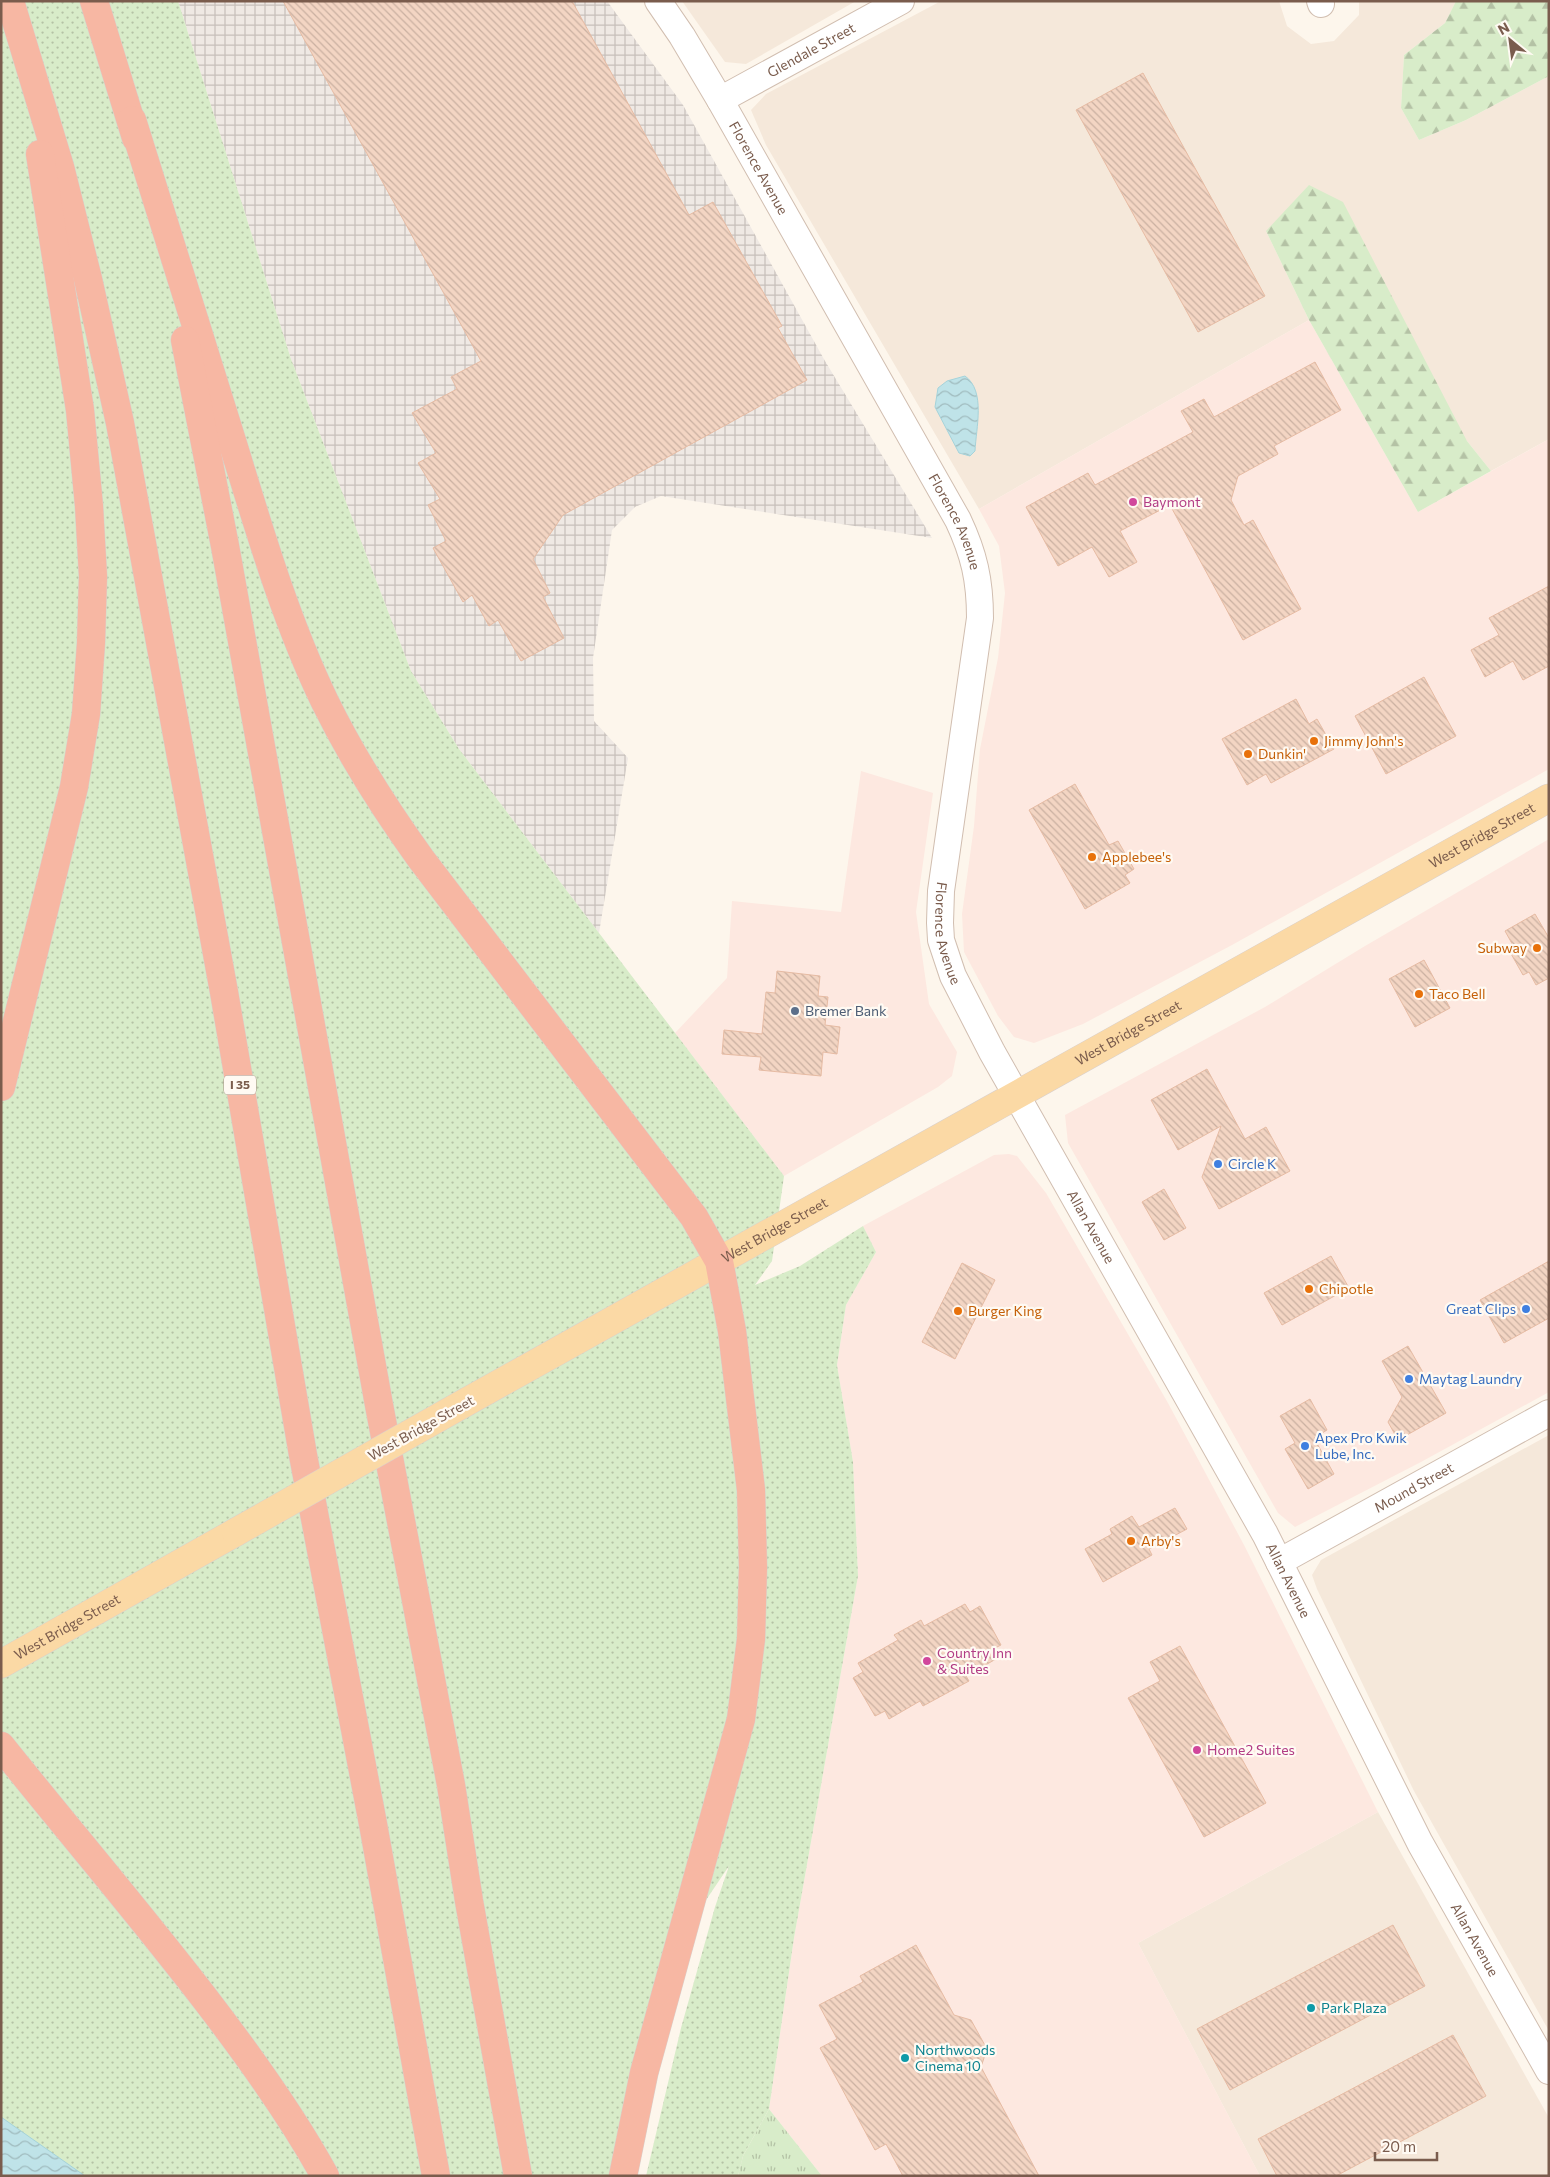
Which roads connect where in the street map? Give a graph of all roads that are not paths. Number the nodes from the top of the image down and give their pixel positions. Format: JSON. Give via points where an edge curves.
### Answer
{"nodes":[{"id":1,"x":10,"y":1,"type":"edge"},
{"id":2,"x":94,"y":1,"type":"edge"},
{"id":3,"x":658,"y":1,"type":"edge"},
{"id":4,"x":895,"y":3,"type":"edge"},
{"id":5,"x":25,"y":46,"type":"junction"},
{"id":6,"x":720,"y":100,"type":"junction"},
{"id":7,"x":132,"y":120,"type":"junction"},
{"id":8,"x":1549,"y":798,"type":"edge"},
{"id":9,"x":1,"y":1087,"type":"edge"},
{"id":10,"x":1017,"y":1096,"type":"junction"},
{"id":11,"x":719,"y":1261,"type":"junction"},
{"id":12,"x":1549,"y":1413,"type":"edge"},
{"id":13,"x":1279,"y":1562,"type":"junction"},
{"id":14,"x":1,"y":1664,"type":"edge"},
{"id":15,"x":1,"y":1746,"type":"edge"},
{"id":16,"x":1549,"y":2071,"type":"edge"},
{"id":17,"x":325,"y":2176,"type":"edge"},
{"id":18,"x":436,"y":2176,"type":"edge"},
{"id":19,"x":518,"y":2176,"type":"edge"},
{"id":20,"x":623,"y":2176,"type":"edge"}],
"edges":[{"from":1,"to":5,"type":"highway","number":"I 35"},
{"from":2,"to":7,"type":"highway"},
{"from":3,"to":6,"type":"street","name":"Florence Avenue"},
{"from":4,"to":6,"type":"street","name":"Glendale Street"},
{"from":5,"to":9,"type":"highway","via":[[80,410],[93,576],[86,714],[74,787]]},
{"from":5,"to":18,"type":"highway","number":"I 35","via":[[60,167],[120,424]]},
{"from":6,"to":10,"type":"street","name":"Florence Avenue","via":[[954,511],[974,557],[980,618],[941,891],[942,940],[952,976]]},
{"from":7,"to":11,"type":"highway","via":[[265,547],[297,637],[329,709],[355,758],[421,859],[694,1217]]},
{"from":7,"to":19,"type":"highway","via":[[180,316],[225,546],[379,1405],[451,1784]]},
{"from":8,"to":10,"type":"main road","name":"West Bridge Street"},
{"from":10,"to":11,"type":"main road","name":"West Bridge Street"},
{"from":10,"to":13,"type":"street","name":"Allan Avenue"},
{"from":11,"to":14,"type":"main road","name":"West Bridge Street","bridge":true},
{"from":11,"to":20,"type":"highway","via":[[732,1331],[751,1490],[751,1640],[741,1719],[644,2073]]},
{"from":12,"to":13,"type":"street","name":"Mound Street"},
{"from":13,"to":16,"type":"street","name":"Allan Avenue","via":[[1420,1843]]},
{"from":15,"to":17,"type":"highway","via":[[162,1942],[240,2045],[279,2100]]}]}
